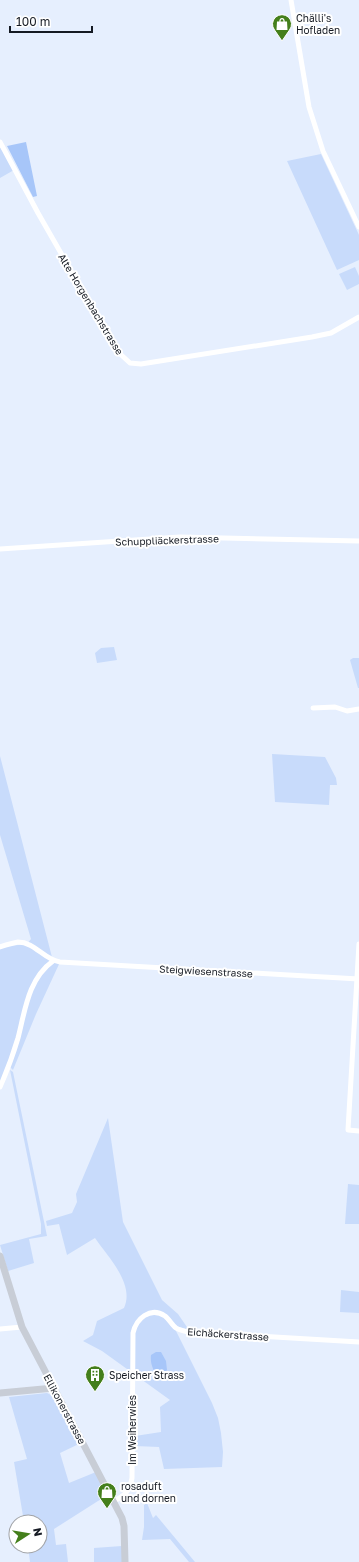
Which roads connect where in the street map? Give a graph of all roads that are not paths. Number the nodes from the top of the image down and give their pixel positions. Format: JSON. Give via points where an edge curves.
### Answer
{"nodes":[{"id":1,"x":291,"y":0,"type":"edge"},
{"id":2,"x":0,"y":142,"type":"edge"},
{"id":3,"x":359,"y":227,"type":"edge"},
{"id":4,"x":358,"y":319,"type":"edge"},
{"id":5,"x":359,"y":541,"type":"edge"},
{"id":6,"x":0,"y":549,"type":"edge"},
{"id":7,"x":314,"y":708,"type":"dead end"},
{"id":8,"x":359,"y":709,"type":"edge"},
{"id":9,"x":359,"y":944,"type":"edge"},
{"id":10,"x":0,"y":946,"type":"edge"},
{"id":11,"x":53,"y":962,"type":"junction"},
{"id":12,"x":358,"y":979,"type":"edge"},
{"id":13,"x":0,"y":1087,"type":"edge"},
{"id":14,"x":359,"y":1131,"type":"edge"},
{"id":15,"x":0,"y":1256,"type":"edge"},
{"id":16,"x":22,"y":1327,"type":"junction"},
{"id":17,"x":0,"y":1329,"type":"edge"},
{"id":18,"x":359,"y":1342,"type":"edge"},
{"id":19,"x":132,"y":1376,"type":"joint"},
{"id":20,"x":54,"y":1388,"type":"junction"},
{"id":21,"x":0,"y":1393,"type":"edge"},
{"id":22,"x":114,"y":1501,"type":"junction"},
{"id":23,"x":125,"y":1562,"type":"edge"}],
"edges":[{"from":1,"to":3,"type":"street","via":[[309,107],[323,152]]},
{"from":2,"to":4,"type":"street","name":"Alte Horgenbachstrasse","via":[[38,214],[117,351],[130,363],[148,363],[312,337],[331,333]]},
{"from":5,"to":6,"type":"street","name":"Schuppliäckerstrasse","via":[[180,538]]},
{"from":7,"to":8,"type":"street","via":[[335,707],[347,711]]},
{"from":9,"to":12,"type":"street"},
{"from":10,"to":11,"type":"street","via":[[19,942],[27,944]]},
{"from":11,"to":12,"type":"street","name":"Steigwiesenstrasse"},
{"from":11,"to":13,"type":"street","via":[[46,966],[37,979],[25,1003],[18,1038]]},
{"from":12,"to":14,"type":"street","via":[[348,1130]]},
{"from":15,"to":16,"type":"street","name":"Ellikonerstrasse"},
{"from":16,"to":17,"type":"street"},
{"from":16,"to":20,"type":"street","name":"Ellikonerstrasse"},
{"from":18,"to":19,"type":"street","name":"Eichäckerstrasse","via":[[188,1332],[176,1328],[165,1316],[151,1312],[139,1319],[134,1327]]},
{"from":19,"to":22,"type":"street","name":"Im Weiherwies","via":[[132,1478],[127,1493]]},
{"from":20,"to":21,"type":"street"},
{"from":20,"to":22,"type":"street","name":"Ellikonerstrasse"},
{"from":22,"to":23,"type":"street","name":"Ellikonerstrasse","via":[[124,1526]]}]}
